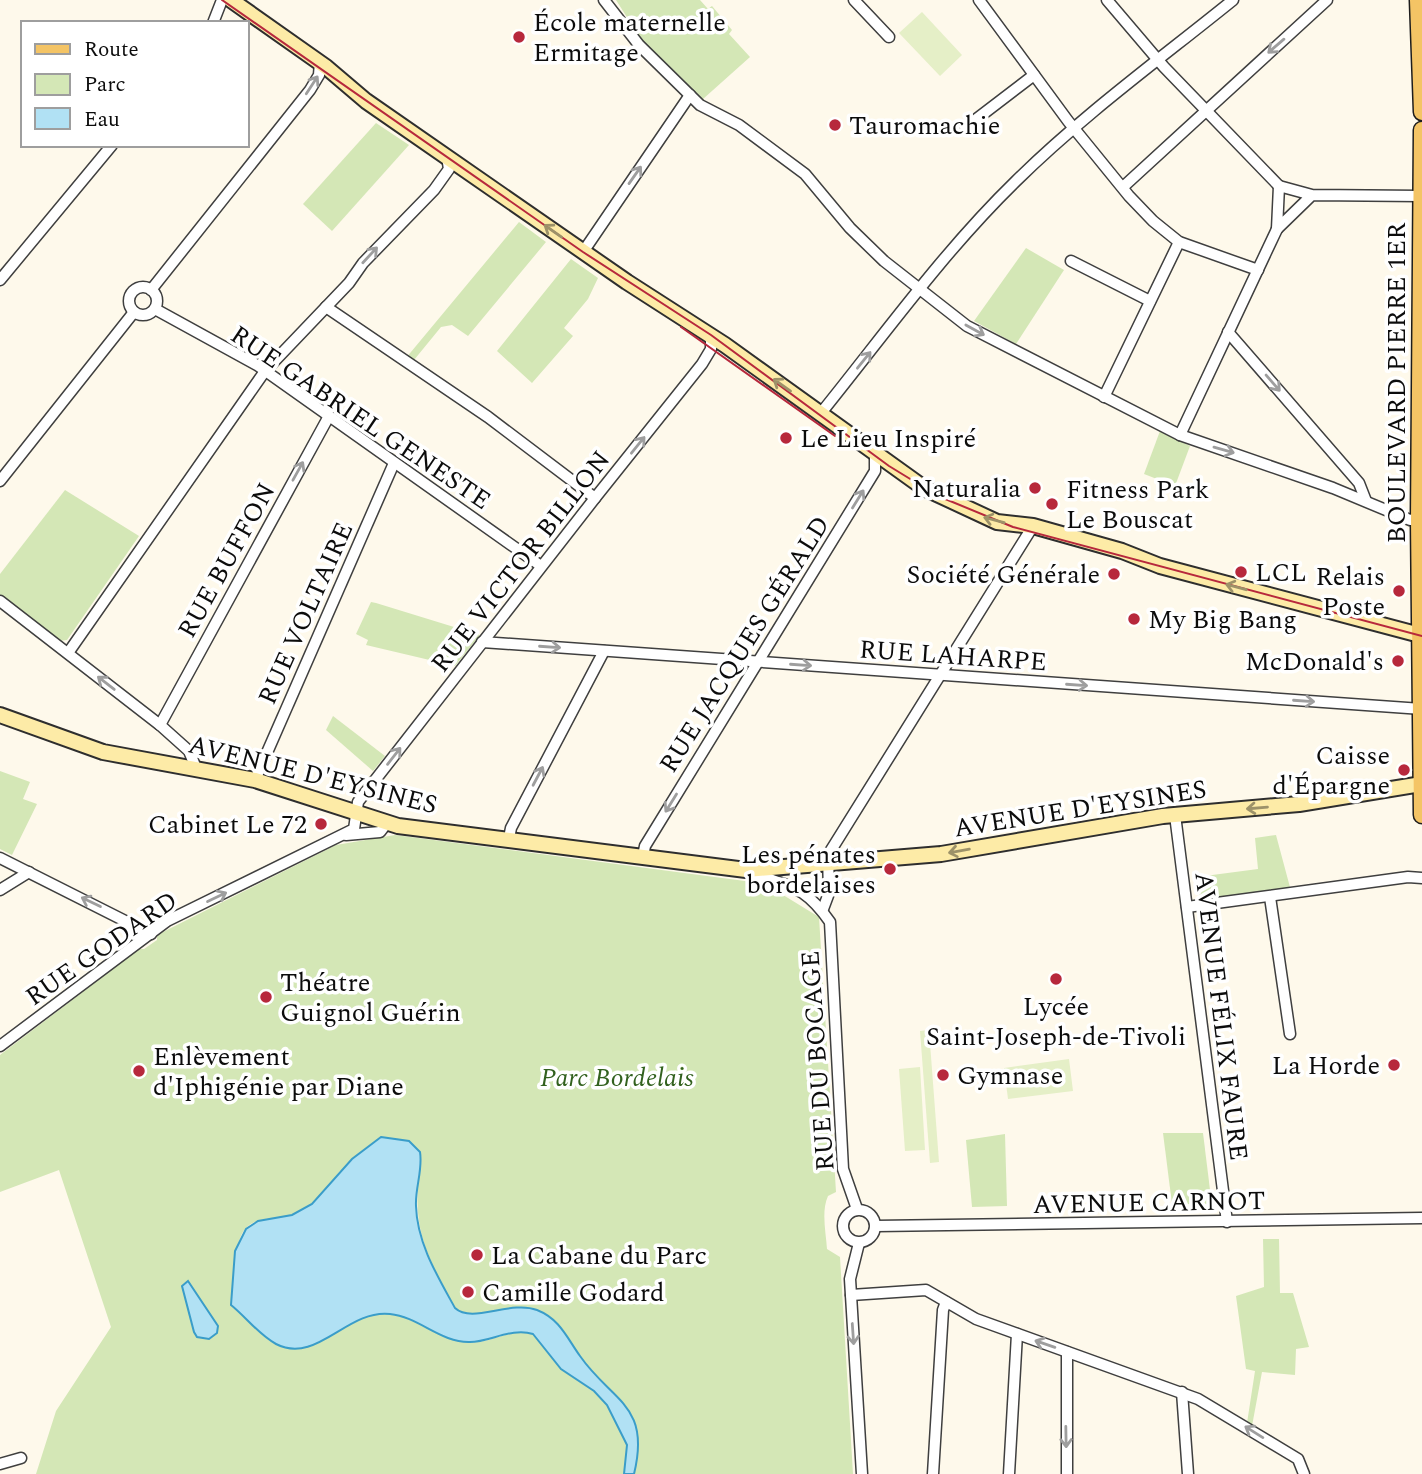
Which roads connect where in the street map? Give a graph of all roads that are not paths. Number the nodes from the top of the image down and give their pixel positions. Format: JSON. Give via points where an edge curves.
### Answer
{"nodes":[{"id":1,"x":222,"y":0,"type":"edge"},
{"id":2,"x":231,"y":0,"type":"edge"},
{"id":3,"x":854,"y":0,"type":"edge"},
{"id":4,"x":979,"y":0,"type":"edge"},
{"id":5,"x":1107,"y":0,"type":"edge"},
{"id":6,"x":1233,"y":0,"type":"edge"},
{"id":7,"x":1327,"y":0,"type":"edge"},
{"id":8,"x":1418,"y":0,"type":"edge"},
{"id":9,"x":606,"y":1,"type":"edge"},
{"id":10,"x":215,"y":20,"type":"edge"},
{"id":11,"x":889,"y":37,"type":"dead end"},
{"id":12,"x":1158,"y":61,"type":"junction"},
{"id":13,"x":320,"y":62,"type":"junction"},
{"id":14,"x":1034,"y":75,"type":"junction"},
{"id":15,"x":690,"y":95,"type":"junction"},
{"id":16,"x":1205,"y":110,"type":"junction"},
{"id":17,"x":1422,"y":112,"type":"edge"},
{"id":18,"x":966,"y":127,"type":"dead end"},
{"id":19,"x":1074,"y":129,"type":"junction"},
{"id":20,"x":1422,"y":130,"type":"edge"},
{"id":21,"x":110,"y":147,"type":"edge"},
{"id":22,"x":447,"y":157,"type":"junction"},
{"id":23,"x":1279,"y":186,"type":"junction"},
{"id":24,"x":1123,"y":187,"type":"junction"},
{"id":25,"x":1312,"y":195,"type":"junction"},
{"id":26,"x":1421,"y":196,"type":"edge"},
{"id":27,"x":1277,"y":229,"type":"junction"},
{"id":28,"x":1179,"y":242,"type":"junction"},
{"id":29,"x":583,"y":252,"type":"junction"},
{"id":30,"x":1071,"y":261,"type":"dead end"},
{"id":31,"x":1258,"y":270,"type":"junction"},
{"id":32,"x":0,"y":280,"type":"edge"},
{"id":33,"x":151,"y":290,"type":"junction"},
{"id":34,"x":920,"y":290,"type":"junction"},
{"id":35,"x":1150,"y":301,"type":"junction"},
{"id":36,"x":326,"y":307,"type":"junction"},
{"id":37,"x":155,"y":309,"type":"junction"},
{"id":38,"x":134,"y":312,"type":"junction"},
{"id":39,"x":1228,"y":332,"type":"junction"},
{"id":40,"x":711,"y":335,"type":"junction"},
{"id":41,"x":265,"y":371,"type":"junction"},
{"id":42,"x":1104,"y":397,"type":"junction"},
{"id":43,"x":821,"y":413,"type":"junction"},
{"id":44,"x":329,"y":416,"type":"junction"},
{"id":45,"x":1180,"y":435,"type":"junction"},
{"id":46,"x":874,"y":455,"type":"junction"},
{"id":47,"x":394,"y":463,"type":"junction"},
{"id":48,"x":0,"y":481,"type":"edge"},
{"id":49,"x":594,"y":498,"type":"junction"},
{"id":50,"x":1366,"y":501,"type":"junction"},
{"id":51,"x":1421,"y":519,"type":"edge"},
{"id":52,"x":1033,"y":527,"type":"junction"},
{"id":53,"x":1421,"y":551,"type":"edge"},
{"id":54,"x":541,"y":566,"type":"junction"},
{"id":55,"x":0,"y":601,"type":"edge"},
{"id":56,"x":1421,"y":637,"type":"edge"},
{"id":57,"x":482,"y":642,"type":"junction"},
{"id":58,"x":604,"y":651,"type":"junction"},
{"id":59,"x":68,"y":653,"type":"junction"},
{"id":60,"x":758,"y":662,"type":"junction"},
{"id":61,"x":939,"y":675,"type":"junction"},
{"id":62,"x":1422,"y":709,"type":"edge"},
{"id":63,"x":0,"y":715,"type":"edge"},
{"id":64,"x":160,"y":725,"type":"junction"},
{"id":65,"x":196,"y":768,"type":"junction"},
{"id":66,"x":255,"y":780,"type":"junction"},
{"id":67,"x":1422,"y":785,"type":"edge"},
{"id":68,"x":358,"y":812,"type":"junction"},
{"id":69,"x":1175,"y":815,"type":"junction"},
{"id":70,"x":1422,"y":815,"type":"edge"},
{"id":71,"x":387,"y":823,"type":"junction"},
{"id":72,"x":342,"y":835,"type":"junction"},
{"id":73,"x":509,"y":838,"type":"junction"},
{"id":74,"x":643,"y":856,"type":"junction"},
{"id":75,"x":0,"y":858,"type":"edge"},
{"id":76,"x":828,"y":864,"type":"junction"},
{"id":77,"x":746,"y":870,"type":"junction"},
{"id":78,"x":29,"y":872,"type":"junction"},
{"id":79,"x":1422,"y":878,"type":"edge"},
{"id":80,"x":0,"y":890,"type":"edge"},
{"id":81,"x":1270,"y":897,"type":"junction"},
{"id":82,"x":1187,"y":907,"type":"junction"},
{"id":83,"x":823,"y":909,"type":"junction"},
{"id":84,"x":150,"y":934,"type":"junction"},
{"id":85,"x":1290,"y":1034,"type":"dead end"},
{"id":86,"x":0,"y":1046,"type":"edge"},
{"id":87,"x":858,"y":1209,"type":"junction"},
{"id":88,"x":1422,"y":1218,"type":"edge"},
{"id":89,"x":1227,"y":1222,"type":"junction"},
{"id":90,"x":876,"y":1226,"type":"junction"},
{"id":91,"x":859,"y":1243,"type":"junction"},
{"id":92,"x":851,"y":1295,"type":"junction"},
{"id":93,"x":946,"y":1302,"type":"junction"},
{"id":94,"x":1017,"y":1334,"type":"junction"},
{"id":95,"x":1067,"y":1352,"type":"junction"},
{"id":96,"x":1182,"y":1392,"type":"junction"},
{"id":97,"x":21,"y":1458,"type":"dead end"},
{"id":98,"x":0,"y":1464,"type":"edge"},
{"id":99,"x":862,"y":1474,"type":"edge"},
{"id":100,"x":933,"y":1474,"type":"edge"},
{"id":101,"x":1009,"y":1474,"type":"edge"},
{"id":102,"x":1067,"y":1474,"type":"edge"},
{"id":103,"x":1188,"y":1474,"type":"edge"},
{"id":104,"x":1304,"y":1474,"type":"edge"}],
"edges":[{"from":1,"to":10,"type":"street"},
{"from":2,"to":13,"type":"street"},
{"from":3,"to":11,"type":"street"},
{"from":4,"to":14,"type":"street"},
{"from":5,"to":12,"type":"street"},
{"from":6,"to":12,"type":"street"},
{"from":7,"to":16,"type":"street","one_way":true},
{"from":8,"to":17,"type":"main road"},
{"from":9,"to":15,"type":"street","via":[[639,45]]},
{"from":12,"to":16,"type":"street"},
{"from":12,"to":19,"type":"street"},
{"from":13,"to":22,"type":"street","via":[[366,101]]},
{"from":33,"to":13,"type":"street","one_way":true,"via":[[318,78]]},
{"from":14,"to":18,"type":"street"},
{"from":14,"to":19,"type":"street"},
{"from":29,"to":15,"type":"street","one_way":true},
{"from":15,"to":34,"type":"street","via":[[805,174],[850,228]]},
{"from":16,"to":23,"type":"street"},
{"from":16,"to":24,"type":"street"},
{"from":19,"to":24,"type":"street"},
{"from":19,"to":34,"type":"street","via":[[1015,182]]},
{"from":20,"to":26,"type":"main road","name":"BOULEVARD PIERRE 1ER"},
{"from":21,"to":32,"type":"street"},
{"from":29,"to":22,"type":"street","one_way":true},
{"from":36,"to":22,"type":"street","one_way":true,"via":[[434,190],[449,169]]},
{"from":23,"to":25,"type":"street"},
{"from":23,"to":27,"type":"street"},
{"from":24,"to":28,"type":"street"},
{"from":25,"to":26,"type":"street"},
{"from":25,"to":27,"type":"street"},
{"from":26,"to":51,"type":"main road","name":"BOULEVARD PIERRE 1ER"},
{"from":27,"to":31,"type":"street"},
{"from":28,"to":31,"type":"street"},
{"from":28,"to":35,"type":"street"},
{"from":29,"to":40,"type":"street"},
{"from":30,"to":35,"type":"street"},
{"from":31,"to":39,"type":"street"},
{"from":33,"to":37,"type":"street"},
{"from":33,"to":38,"type":"street","via":[[133,291],[129,304]]},
{"from":34,"to":42,"type":"street","one_way":true,"via":[[967,326]]},
{"from":43,"to":34,"type":"street","one_way":true},
{"from":35,"to":42,"type":"street"},
{"from":36,"to":41,"type":"street"},
{"from":36,"to":49,"type":"street","via":[[488,416]]},
{"from":37,"to":38,"type":"street","via":[[147,314]]},
{"from":37,"to":41,"type":"street","name":"RUE GABRIEL GENESTE"},
{"from":38,"to":48,"type":"street"},
{"from":39,"to":45,"type":"street"},
{"from":39,"to":50,"type":"street","one_way":true,"via":[[1359,483]]},
{"from":43,"to":40,"type":"street","one_way":true},
{"from":49,"to":40,"type":"street","name":"RUE VICTOR BILLON","one_way":true,"via":[[702,365],[711,349]]},
{"from":41,"to":44,"type":"street","name":"RUE GABRIEL GENESTE"},
{"from":41,"to":59,"type":"street"},
{"from":42,"to":45,"type":"street"},
{"from":43,"to":46,"type":"street"},
{"from":44,"to":47,"type":"street","name":"RUE GABRIEL GENESTE"},
{"from":64,"to":44,"type":"street","name":"RUE BUFFON","one_way":true},
{"from":45,"to":50,"type":"street","one_way":true},
{"from":52,"to":46,"type":"street","one_way":true,"via":[[997,522],[960,507]]},
{"from":60,"to":46,"type":"street","name":"RUE JACQUES GÉRALD","one_way":true,"via":[[877,468]]},
{"from":47,"to":54,"type":"street","name":"RUE GABRIEL GENESTE"},
{"from":47,"to":66,"type":"street","name":"RUE VOLTAIRE"},
{"from":49,"to":54,"type":"street","name":"RUE VICTOR BILLON"},
{"from":50,"to":51,"type":"street","via":[[1410,520]]},
{"from":51,"to":53,"type":"main road","name":"BOULEVARD PIERRE 1ER"},
{"from":56,"to":52,"type":"street","one_way":true},
{"from":52,"to":61,"type":"street"},
{"from":53,"to":56,"type":"main road","name":"BOULEVARD PIERRE 1ER"},
{"from":54,"to":57,"type":"street","name":"RUE VICTOR BILLON"},
{"from":55,"to":59,"type":"street"},
{"from":56,"to":62,"type":"main road","name":"BOULEVARD PIERRE 1ER"},
{"from":57,"to":58,"type":"street","name":"RUE LAHARPE","one_way":true},
{"from":68,"to":57,"type":"street","name":"RUE VICTOR BILLON","one_way":true,"via":[[358,802]]},
{"from":58,"to":60,"type":"street","name":"RUE LAHARPE"},
{"from":73,"to":58,"type":"street","one_way":true},
{"from":64,"to":59,"type":"street","one_way":true},
{"from":60,"to":61,"type":"street","name":"RUE LAHARPE","one_way":true},
{"from":60,"to":74,"type":"street","name":"RUE JACQUES GÉRALD","one_way":true},
{"from":61,"to":62,"type":"street","name":"RUE LAHARPE","one_way":true},
{"from":61,"to":76,"type":"street","via":[[828,855]]},
{"from":62,"to":67,"type":"main road","name":"BOULEVARD PIERRE 1ER"},
{"from":63,"to":65,"type":"street","name":"AVENUE D'EYSINES","via":[[103,752]]},
{"from":64,"to":65,"type":"street","via":[[189,751]]},
{"from":65,"to":66,"type":"street","name":"AVENUE D'EYSINES"},
{"from":66,"to":68,"type":"street","name":"AVENUE D'EYSINES"},
{"from":67,"to":69,"type":"street","name":"AVENUE D'EYSINES","one_way":true,"via":[[1299,804]]},
{"from":67,"to":70,"type":"main road","name":"BOULEVARD PIERRE 1ER"},
{"from":68,"to":71,"type":"street","name":"AVENUE D'EYSINES"},
{"from":68,"to":72,"type":"street","name":"RUE VICTOR BILLON","via":[[354,829]]},
{"from":69,"to":76,"type":"street","name":"AVENUE D'EYSINES","one_way":true,"via":[[941,854]]},
{"from":69,"to":82,"type":"street","name":"AVENUE FÉLIX FAURE"},
{"from":71,"to":72,"type":"street","via":[[380,832]]},
{"from":71,"to":73,"type":"street","name":"AVENUE D'EYSINES"},
{"from":84,"to":72,"type":"street","name":"RUE GODARD","one_way":true,"via":[[167,921]]},
{"from":73,"to":74,"type":"street","name":"AVENUE D'EYSINES"},
{"from":74,"to":77,"type":"street","name":"AVENUE D'EYSINES"},
{"from":75,"to":78,"type":"street"},
{"from":76,"to":77,"type":"street","name":"AVENUE D'EYSINES"},
{"from":76,"to":83,"type":"street","name":"RUE DU BOCAGE","via":[[829,893]]},
{"from":77,"to":83,"type":"street","name":"AVENUE D'EYSINES","via":[[806,893]]},
{"from":78,"to":80,"type":"street"},
{"from":84,"to":78,"type":"street","one_way":true},
{"from":79,"to":81,"type":"street"},
{"from":81,"to":82,"type":"street"},
{"from":81,"to":85,"type":"street"},
{"from":82,"to":89,"type":"street","name":"AVENUE FÉLIX FAURE"},
{"from":83,"to":87,"type":"street","name":"RUE DU BOCAGE","via":[[830,922],[844,1175]]},
{"from":84,"to":86,"type":"street","name":"RUE GODARD"},
{"from":87,"to":90,"type":"street","via":[[872,1216]]},
{"from":87,"to":91,"type":"street","via":[[845,1217],[843,1226],[846,1236]]},
{"from":88,"to":89,"type":"street","name":"AVENUE CARNOT"},
{"from":89,"to":90,"type":"street","name":"AVENUE CARNOT"},
{"from":90,"to":91,"type":"street","via":[[869,1240]]},
{"from":91,"to":92,"type":"street","via":[[851,1270]]},
{"from":92,"to":93,"type":"street","via":[[926,1290]]},
{"from":92,"to":99,"type":"street","one_way":true},
{"from":93,"to":94,"type":"street","via":[[968,1316]]},
{"from":93,"to":100,"type":"street"},
{"from":95,"to":94,"type":"street","one_way":true},
{"from":94,"to":101,"type":"street"},
{"from":95,"to":96,"type":"street"},
{"from":95,"to":102,"type":"street","one_way":true},
{"from":96,"to":103,"type":"street"},
{"from":104,"to":96,"type":"street","one_way":true,"via":[[1298,1459],[1212,1405]]},
{"from":97,"to":98,"type":"street"}]}
